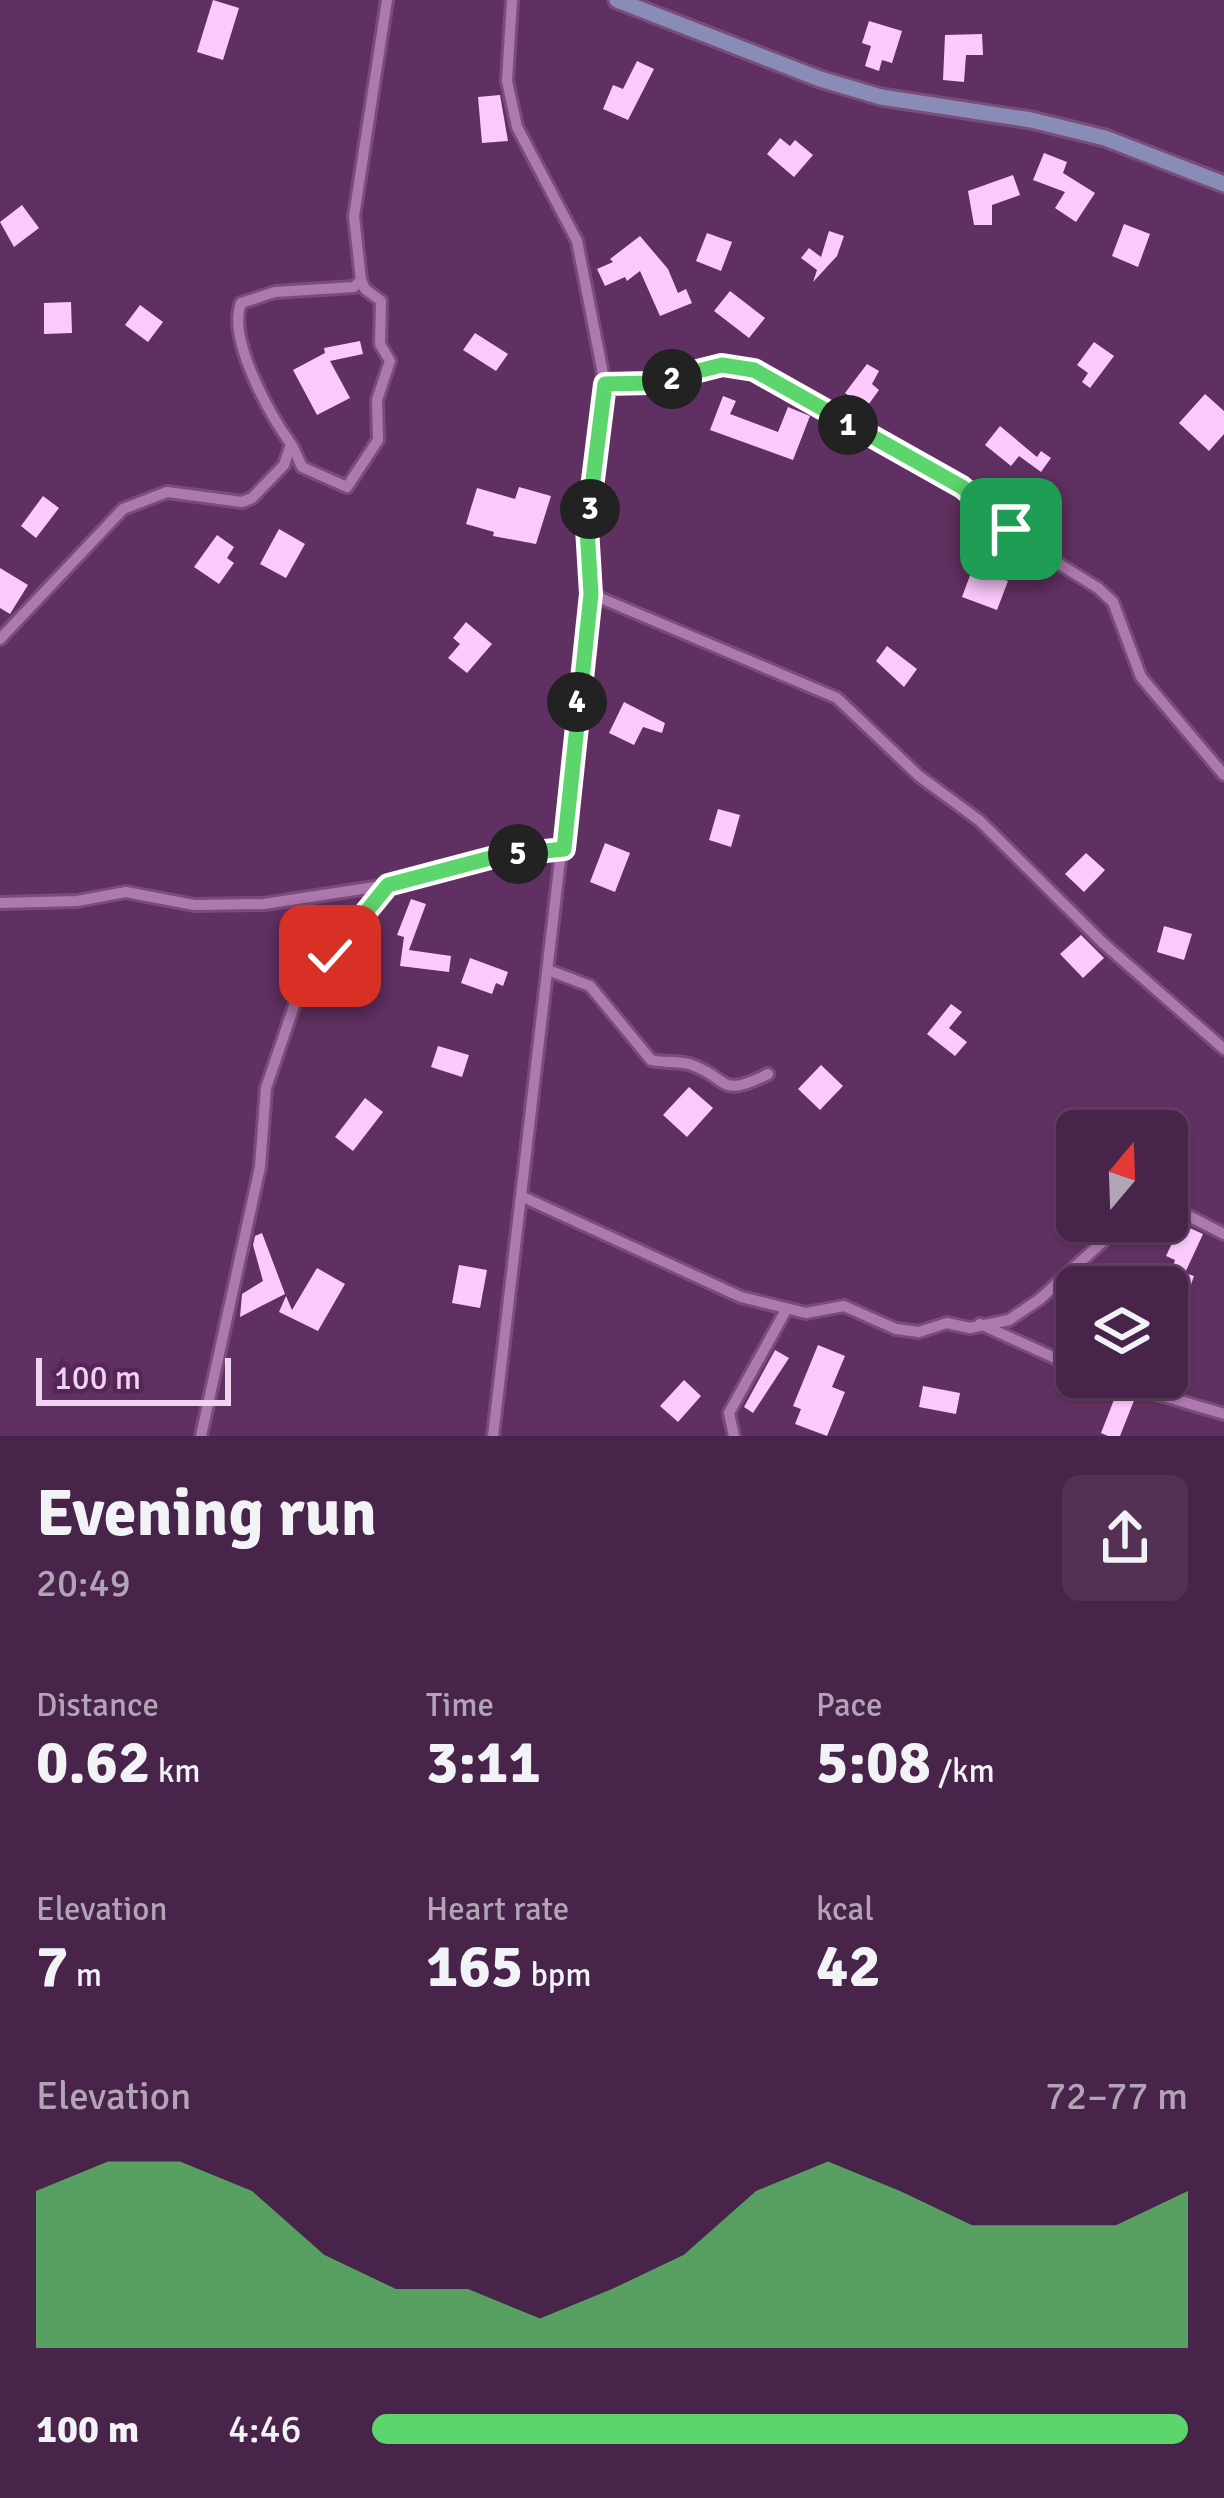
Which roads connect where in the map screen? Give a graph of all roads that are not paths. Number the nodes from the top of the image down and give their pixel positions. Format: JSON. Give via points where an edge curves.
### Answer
{"nodes":[{"id":1,"x":387,"y":0,"type":"edge"},
{"id":2,"x":512,"y":0,"type":"edge"},
{"id":3,"x":617,"y":0,"type":"edge"},
{"id":4,"x":1223,"y":183,"type":"edge"},
{"id":5,"x":358,"y":283,"type":"junction"},
{"id":6,"x":605,"y":384,"type":"junction"},
{"id":7,"x":291,"y":444,"type":"junction"},
{"id":8,"x":591,"y":594,"type":"junction"},
{"id":9,"x":0,"y":639,"type":"edge"},
{"id":10,"x":1224,"y":776,"type":"edge"},
{"id":11,"x":564,"y":849,"type":"junction"},
{"id":12,"x":388,"y":885,"type":"junction"},
{"id":13,"x":0,"y":902,"type":"edge"},
{"id":14,"x":548,"y":970,"type":"junction"},
{"id":15,"x":1224,"y":1048,"type":"edge"},
{"id":16,"x":768,"y":1074,"type":"dead end"},
{"id":17,"x":524,"y":1197,"type":"junction"},
{"id":18,"x":1188,"y":1215,"type":"edge"},
{"id":19,"x":1224,"y":1234,"type":"edge"},
{"id":20,"x":1102,"y":1242,"type":"edge"},
{"id":21,"x":786,"y":1310,"type":"junction"},
{"id":22,"x":1009,"y":1320,"type":"junction"},
{"id":23,"x":980,"y":1324,"type":"junction"},
{"id":24,"x":1005,"y":1337,"type":"junction"},
{"id":25,"x":1056,"y":1359,"type":"edge"},
{"id":26,"x":1170,"y":1398,"type":"edge"},
{"id":27,"x":1224,"y":1414,"type":"edge"},
{"id":28,"x":201,"y":1436,"type":"edge"},
{"id":29,"x":493,"y":1436,"type":"edge"},
{"id":30,"x":734,"y":1436,"type":"edge"}],
"edges":[{"from":1,"to":5,"type":"street","via":[[354,216]]},
{"from":2,"to":6,"type":"street","via":[[507,81],[517,127],[577,241]]},
{"from":3,"to":4,"type":"street","via":[[820,80],[1105,138]]},
{"from":5,"to":7,"type":"street","via":[[251,296],[238,312],[258,387]]},
{"from":5,"to":7,"type":"street","via":[[381,301],[380,344],[390,361],[377,400],[379,440],[347,488],[302,467]]},
{"from":6,"to":8,"type":"street","via":[[587,528]]},
{"from":6,"to":10,"type":"street","via":[[737,365],[962,487],[1113,602],[1141,676]]},
{"from":7,"to":9,"type":"street","via":[[284,465],[242,502],[166,492],[123,508]]},
{"from":8,"to":11,"type":"street"},
{"from":8,"to":15,"type":"street","via":[[837,698]]},
{"from":11,"to":12,"type":"street","via":[[498,856]]},
{"from":11,"to":14,"type":"street"},
{"from":12,"to":13,"type":"street","via":[[226,906],[126,892],[77,902]]},
{"from":12,"to":28,"type":"street","via":[[295,1003],[266,1088],[260,1167]]},
{"from":14,"to":16,"type":"street","via":[[590,986],[651,1060],[687,1064],[724,1086]]},
{"from":14,"to":17,"type":"street"},
{"from":17,"to":21,"type":"street"},
{"from":17,"to":29,"type":"street"},
{"from":18,"to":19,"type":"street"},
{"from":20,"to":22,"type":"street"},
{"from":21,"to":23,"type":"street","via":[[844,1306],[919,1331]]},
{"from":21,"to":30,"type":"street","via":[[729,1413]]},
{"from":22,"to":23,"type":"street"},
{"from":22,"to":24,"type":"street"},
{"from":23,"to":24,"type":"street"},
{"from":24,"to":25,"type":"street"},
{"from":26,"to":27,"type":"street"}]}
